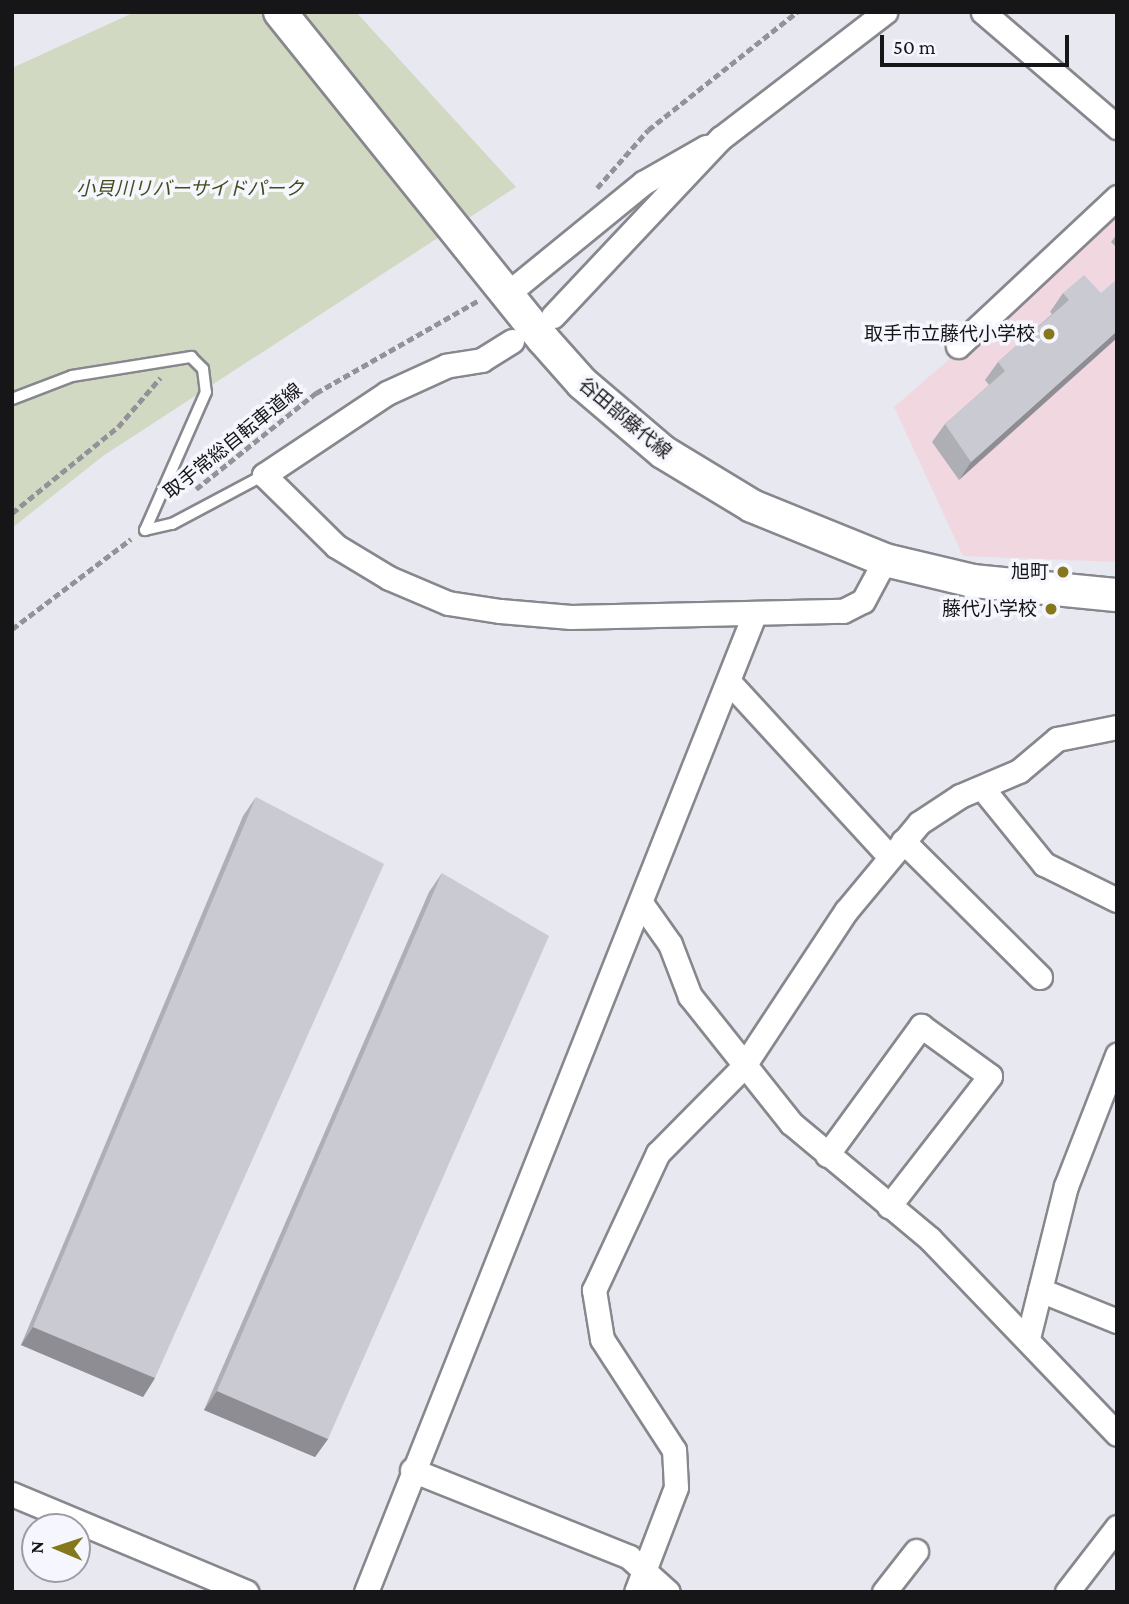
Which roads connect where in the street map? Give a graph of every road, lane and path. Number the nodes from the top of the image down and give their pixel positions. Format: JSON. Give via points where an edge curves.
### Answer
{"nodes":[{"id":1,"x":280,"y":12,"type":"edge"},
{"id":2,"x":797,"y":12,"type":"edge"},
{"id":3,"x":885,"y":12,"type":"edge"},
{"id":4,"x":983,"y":12,"type":"edge"},
{"id":5,"x":1117,"y":127,"type":"edge"},
{"id":6,"x":721,"y":138,"type":"junction"},
{"id":7,"x":594,"y":191,"type":"dead end"},
{"id":8,"x":1117,"y":197,"type":"edge"},
{"id":9,"x":496,"y":295,"type":"junction"},
{"id":10,"x":553,"y":316,"type":"dead end"},
{"id":11,"x":512,"y":341,"type":"dead end"},
{"id":12,"x":958,"y":346,"type":"dead end"},
{"id":13,"x":172,"y":356,"type":"junction"},
{"id":14,"x":12,"y":399,"type":"edge"},
{"id":15,"x":264,"y":475,"type":"junction"},
{"id":16,"x":188,"y":496,"type":"dead end"},
{"id":17,"x":12,"y":513,"type":"edge"},
{"id":18,"x":145,"y":530,"type":"junction"},
{"id":19,"x":885,"y":560,"type":"junction"},
{"id":20,"x":1117,"y":594,"type":"edge"},
{"id":21,"x":754,"y":615,"type":"junction"},
{"id":22,"x":12,"y":629,"type":"edge"},
{"id":23,"x":730,"y":683,"type":"junction"},
{"id":24,"x":1117,"y":727,"type":"edge"},
{"id":25,"x":983,"y":789,"type":"junction"},
{"id":26,"x":896,"y":849,"type":"junction"},
{"id":27,"x":1117,"y":900,"type":"edge"},
{"id":28,"x":641,"y":903,"type":"junction"},
{"id":29,"x":1040,"y":976,"type":"dead end"},
{"id":30,"x":1117,"y":1055,"type":"edge"},
{"id":31,"x":743,"y":1067,"type":"junction"},
{"id":32,"x":827,"y":1155,"type":"junction"},
{"id":33,"x":889,"y":1206,"type":"junction"},
{"id":34,"x":1040,"y":1290,"type":"junction"},
{"id":35,"x":1117,"y":1321,"type":"edge"},
{"id":36,"x":1028,"y":1338,"type":"junction"},
{"id":37,"x":1117,"y":1434,"type":"edge"},
{"id":38,"x":412,"y":1470,"type":"junction"},
{"id":39,"x":12,"y":1494,"type":"edge"},
{"id":40,"x":1117,"y":1527,"type":"edge"},
{"id":41,"x":916,"y":1551,"type":"dead end"},
{"id":42,"x":643,"y":1570,"type":"junction"},
{"id":43,"x":246,"y":1592,"type":"edge"},
{"id":44,"x":366,"y":1592,"type":"edge"},
{"id":45,"x":636,"y":1592,"type":"edge"},
{"id":46,"x":668,"y":1592,"type":"edge"},
{"id":47,"x":884,"y":1592,"type":"edge"},
{"id":48,"x":1067,"y":1592,"type":"edge"}],
"edges":[{"from":1,"to":9,"type":"main road","name":"谷田部藤代線","via":[[459,236]]},
{"from":2,"to":7,"type":"path","via":[[649,130]]},
{"from":3,"to":6,"type":"street"},
{"from":4,"to":5,"type":"street"},
{"from":6,"to":9,"type":"street","via":[[643,183]]},
{"from":6,"to":10,"type":"street"},
{"from":8,"to":12,"type":"street"},
{"from":9,"to":16,"type":"path","name":"取手常総自転車道線","via":[[316,393]]},
{"from":9,"to":19,"type":"main road","name":"谷田部藤代線","via":[[582,383],[663,452],[752,506]]},
{"from":11,"to":15,"type":"street","via":[[482,360],[446,366],[387,393]]},
{"from":13,"to":14,"type":"lane","via":[[72,376]]},
{"from":13,"to":17,"type":"path","via":[[152,393],[118,427]]},
{"from":13,"to":18,"type":"lane","via":[[191,357],[203,369],[206,392]]},
{"from":15,"to":18,"type":"lane","via":[[172,524]]},
{"from":15,"to":21,"type":"street","via":[[336,546],[389,578],[448,603],[571,617]]},
{"from":18,"to":22,"type":"path"},
{"from":19,"to":20,"type":"main road","name":"谷田部藤代線","via":[[981,583]]},
{"from":19,"to":21,"type":"street","via":[[863,601],[854,607]]},
{"from":21,"to":23,"type":"street"},
{"from":23,"to":26,"type":"street"},
{"from":23,"to":28,"type":"street"},
{"from":24,"to":25,"type":"street","via":[[1057,739],[1019,771]]},
{"from":25,"to":26,"type":"street","via":[[960,796]]},
{"from":25,"to":27,"type":"street","via":[[1044,864]]},
{"from":26,"to":29,"type":"street"},
{"from":26,"to":31,"type":"street","via":[[819,949]]},
{"from":28,"to":31,"type":"street","via":[[670,944],[690,996]]},
{"from":28,"to":38,"type":"street"},
{"from":30,"to":34,"type":"street","via":[[1066,1186]]},
{"from":31,"to":32,"type":"street"},
{"from":31,"to":42,"type":"street","via":[[657,1153],[594,1290],[602,1339],[674,1450],[676,1487]]},
{"from":32,"to":33,"type":"street"},
{"from":32,"to":33,"type":"street","via":[[921,1027],[990,1076]]},
{"from":33,"to":36,"type":"street"},
{"from":34,"to":35,"type":"street"},
{"from":34,"to":36,"type":"street"},
{"from":36,"to":37,"type":"street"},
{"from":38,"to":42,"type":"street","via":[[629,1557]]},
{"from":38,"to":44,"type":"street"},
{"from":39,"to":43,"type":"street"},
{"from":40,"to":48,"type":"street"},
{"from":41,"to":47,"type":"street"},
{"from":42,"to":45,"type":"street"},
{"from":42,"to":46,"type":"street"}]}
